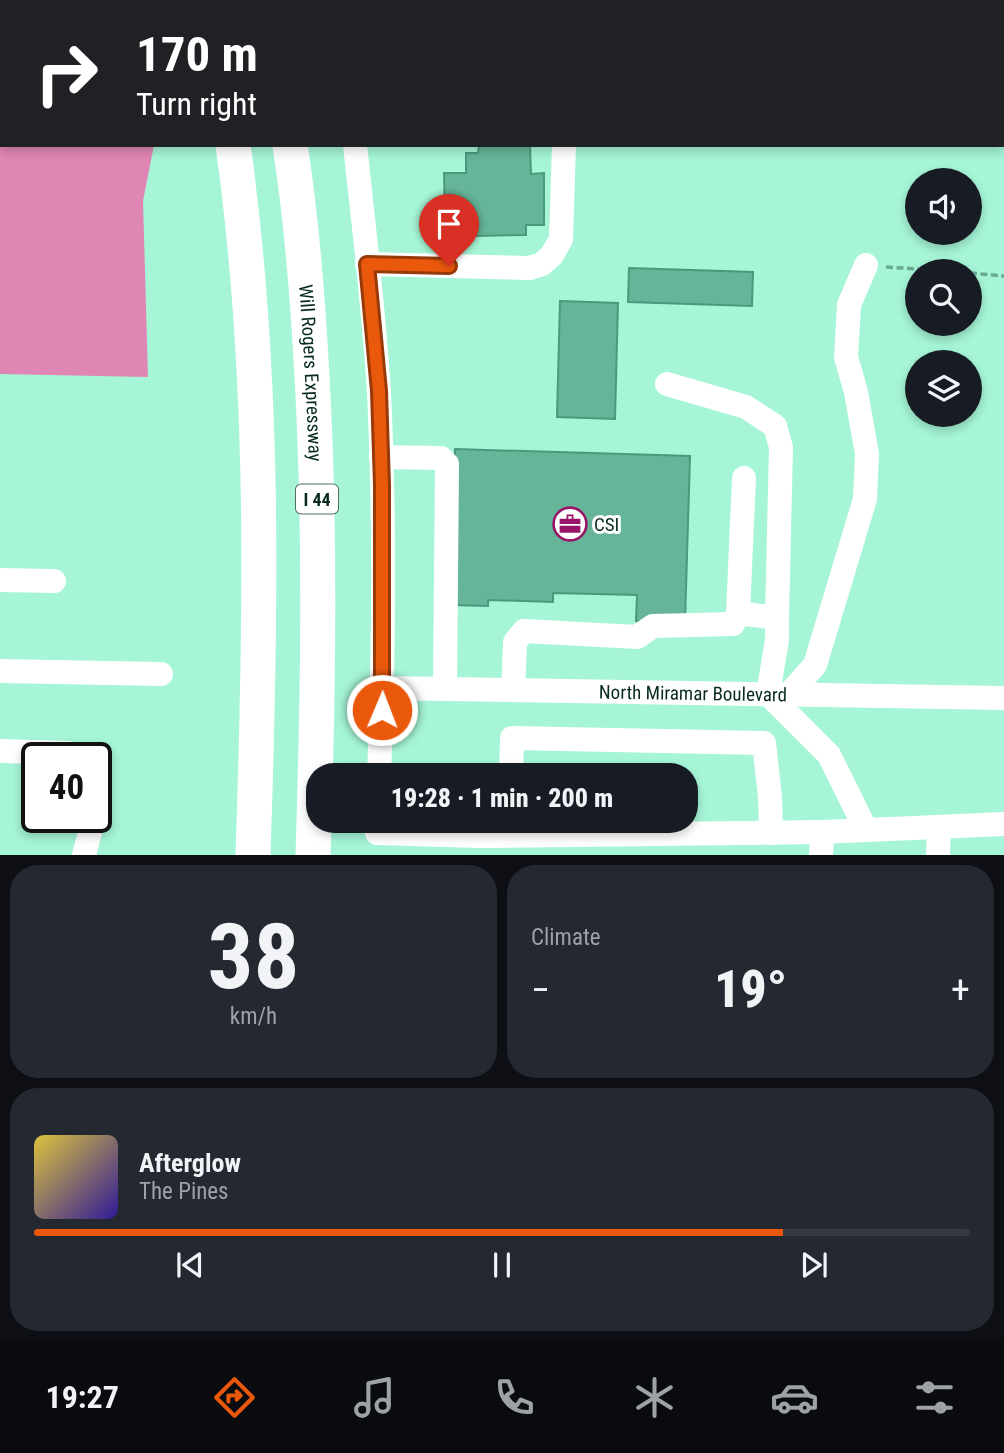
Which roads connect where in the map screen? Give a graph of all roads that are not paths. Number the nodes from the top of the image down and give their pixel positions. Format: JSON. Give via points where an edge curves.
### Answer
{"nodes":[{"id":1,"x":233,"y":147,"type":"edge"},
{"id":2,"x":290,"y":147,"type":"edge"},
{"id":3,"x":355,"y":147,"type":"edge"},
{"id":4,"x":564,"y":147,"type":"edge"},
{"id":5,"x":367,"y":264,"type":"junction"},
{"id":6,"x":866,"y":265,"type":"road end"},
{"id":7,"x":667,"y":384,"type":"dead end"},
{"id":8,"x":381,"y":457,"type":"junction"},
{"id":9,"x":744,"y":478,"type":"dead end"},
{"id":10,"x":0,"y":580,"type":"edge"},
{"id":11,"x":54,"y":581,"type":"dead end"},
{"id":12,"x":738,"y":613,"type":"junction"},
{"id":13,"x":777,"y":618,"type":"junction"},
{"id":14,"x":0,"y":671,"type":"edge"},
{"id":15,"x":161,"y":674,"type":"dead end"},
{"id":16,"x":383,"y":688,"type":"junction"},
{"id":17,"x":445,"y":689,"type":"junction"},
{"id":18,"x":513,"y":690,"type":"junction"},
{"id":19,"x":778,"y":694,"type":"junction"},
{"id":20,"x":1004,"y":698,"type":"edge"},
{"id":21,"x":0,"y":751,"type":"edge"},
{"id":22,"x":21,"y":752,"type":"edge"},
{"id":23,"x":380,"y":763,"type":"edge"},
{"id":24,"x":511,"y":763,"type":"edge"},
{"id":25,"x":1004,"y":824,"type":"edge"},
{"id":26,"x":939,"y":827,"type":"junction"},
{"id":27,"x":866,"y":830,"type":"junction"},
{"id":28,"x":698,"y":832,"type":"edge"},
{"id":29,"x":89,"y":833,"type":"edge"},
{"id":30,"x":502,"y":833,"type":"edge"},
{"id":31,"x":771,"y":833,"type":"junction"},
{"id":32,"x":377,"y":836,"type":"edge"},
{"id":33,"x":822,"y":843,"type":"edge"},
{"id":34,"x":480,"y":845,"type":"edge"},
{"id":35,"x":313,"y":853,"type":"edge"},
{"id":36,"x":83,"y":855,"type":"edge"},
{"id":37,"x":253,"y":855,"type":"edge"},
{"id":38,"x":938,"y":855,"type":"edge"}],
"edges":[{"from":1,"to":37,"type":"highway","via":[[250,298],[259,508]]},
{"from":2,"to":35,"type":"highway","name":"Will Rogers Expressway","number":"I 44","via":[[307,290],[315,438],[318,696]]},
{"from":3,"to":5,"type":"street"},
{"from":4,"to":5,"type":"street","via":[[561,239],[542,264],[530,268]]},
{"from":5,"to":8,"type":"street"},
{"from":6,"to":19,"type":"street","via":[[849,305],[846,357],[867,454],[865,499],[815,665]]},
{"from":7,"to":13,"type":"street","via":[[746,407],[775,426],[781,447]]},
{"from":8,"to":16,"type":"street"},
{"from":8,"to":17,"type":"street","via":[[441,458],[447,464]]},
{"from":9,"to":12,"type":"street"},
{"from":10,"to":11,"type":"street"},
{"from":12,"to":13,"type":"street"},
{"from":12,"to":18,"type":"street","via":[[733,624],[653,626],[638,637],[524,631],[515,642]]},
{"from":13,"to":19,"type":"street"},
{"from":14,"to":15,"type":"street"},
{"from":16,"to":17,"type":"street","name":"North Miramar Boulevard"},
{"from":16,"to":23,"type":"street"},
{"from":17,"to":18,"type":"street","name":"North Miramar Boulevard"},
{"from":18,"to":19,"type":"street","name":"North Miramar Boulevard"},
{"from":19,"to":20,"type":"street","name":"North Miramar Boulevard"},
{"from":19,"to":27,"type":"street","via":[[829,755]]},
{"from":21,"to":22,"type":"street"},
{"from":24,"to":31,"type":"street","via":[[512,738],[764,743]]},
{"from":25,"to":26,"type":"street"},
{"from":26,"to":27,"type":"street"},
{"from":26,"to":38,"type":"street"},
{"from":27,"to":33,"type":"street"},
{"from":28,"to":31,"type":"street"},
{"from":29,"to":36,"type":"street"},
{"from":30,"to":34,"type":"street"},
{"from":31,"to":33,"type":"street"},
{"from":32,"to":34,"type":"street"}]}
